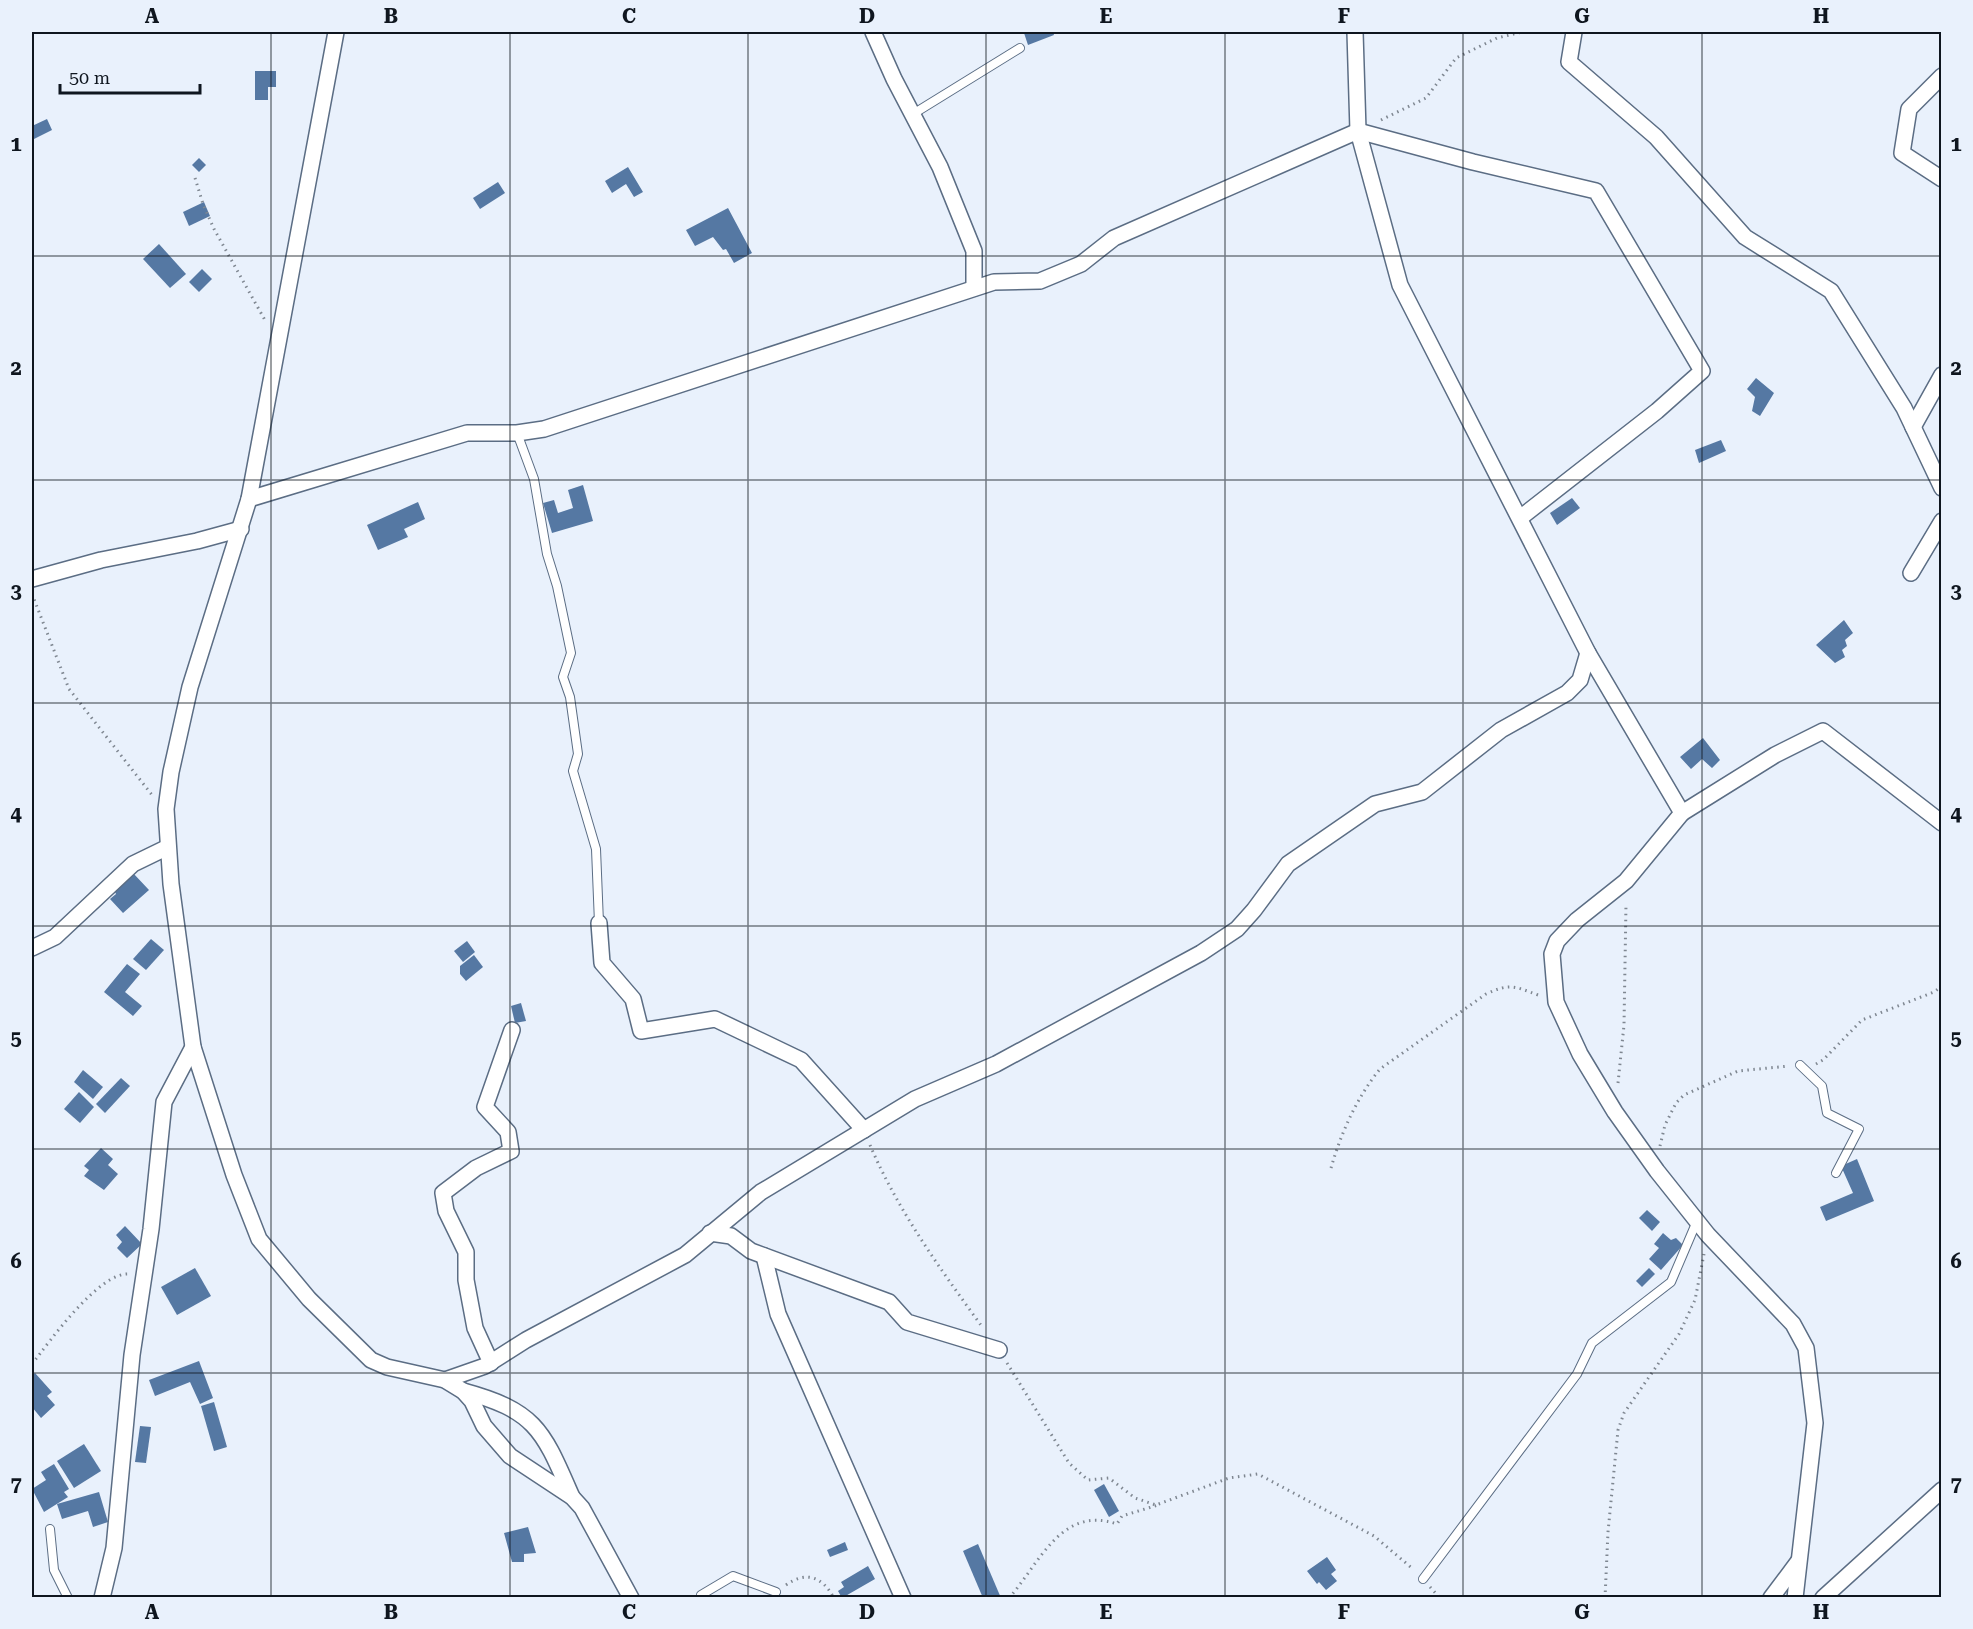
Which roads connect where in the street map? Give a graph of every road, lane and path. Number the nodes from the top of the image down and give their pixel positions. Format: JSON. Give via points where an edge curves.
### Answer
{"nodes":[{"id":1,"x":336,"y":32,"type":"edge"},
{"id":2,"x":873,"y":32,"type":"edge"},
{"id":3,"x":1355,"y":32,"type":"edge"},
{"id":4,"x":1522,"y":32,"type":"edge"},
{"id":5,"x":1574,"y":32,"type":"edge"},
{"id":6,"x":1020,"y":48,"type":"dead end"},
{"id":7,"x":1941,"y":76,"type":"edge"},
{"id":8,"x":913,"y":114,"type":"junction"},
{"id":9,"x":1358,"y":131,"type":"junction"},
{"id":10,"x":195,"y":178,"type":"dead end"},
{"id":11,"x":1941,"y":179,"type":"edge"},
{"id":12,"x":974,"y":288,"type":"junction"},
{"id":13,"x":280,"y":335,"type":"junction"},
{"id":14,"x":1941,"y":375,"type":"edge"},
{"id":15,"x":1913,"y":427,"type":"junction"},
{"id":16,"x":517,"y":433,"type":"junction"},
{"id":17,"x":1941,"y":488,"type":"edge"},
{"id":18,"x":249,"y":499,"type":"junction"},
{"id":19,"x":1520,"y":518,"type":"junction"},
{"id":20,"x":1941,"y":521,"type":"edge"},
{"id":21,"x":241,"y":529,"type":"junction"},
{"id":22,"x":1911,"y":573,"type":"dead end"},
{"id":23,"x":32,"y":579,"type":"edge"},
{"id":24,"x":32,"y":593,"type":"edge"},
{"id":25,"x":1588,"y":653,"type":"junction"},
{"id":26,"x":166,"y":809,"type":"junction"},
{"id":27,"x":1682,"y":813,"type":"junction"},
{"id":28,"x":1941,"y":823,"type":"edge"},
{"id":29,"x":168,"y":847,"type":"junction"},
{"id":30,"x":1626,"y":881,"type":"junction"},
{"id":31,"x":599,"y":923,"type":"joint"},
{"id":32,"x":32,"y":948,"type":"edge"},
{"id":33,"x":1941,"y":986,"type":"edge"},
{"id":34,"x":1556,"y":1002,"type":"junction"},
{"id":35,"x":512,"y":1030,"type":"dead end"},
{"id":36,"x":194,"y":1047,"type":"junction"},
{"id":37,"x":1800,"y":1065,"type":"junction"},
{"id":38,"x":1615,"y":1112,"type":"junction"},
{"id":39,"x":864,"y":1130,"type":"junction"},
{"id":40,"x":1331,"y":1168,"type":"dead end"},
{"id":41,"x":1657,"y":1171,"type":"junction"},
{"id":42,"x":1836,"y":1173,"type":"dead end"},
{"id":43,"x":1697,"y":1221,"type":"junction"},
{"id":44,"x":711,"y":1233,"type":"junction"},
{"id":45,"x":1708,"y":1235,"type":"junction"},
{"id":46,"x":764,"y":1256,"type":"junction"},
{"id":47,"x":142,"y":1275,"type":"junction"},
{"id":48,"x":999,"y":1350,"type":"junction"},
{"id":49,"x":491,"y":1363,"type":"junction"},
{"id":50,"x":32,"y":1364,"type":"edge"},
{"id":51,"x":446,"y":1380,"type":"junction"},
{"id":52,"x":463,"y":1391,"type":"junction"},
{"id":53,"x":1941,"y":1490,"type":"edge"},
{"id":54,"x":572,"y":1497,"type":"junction"},
{"id":55,"x":1168,"y":1501,"type":"junction"},
{"id":56,"x":50,"y":1529,"type":"dead end"},
{"id":57,"x":1799,"y":1560,"type":"junction"},
{"id":58,"x":1423,"y":1579,"type":"junction"},
{"id":59,"x":776,"y":1592,"type":"joint"},
{"id":60,"x":701,"y":1595,"type":"dead end"},
{"id":61,"x":68,"y":1598,"type":"edge"},
{"id":62,"x":102,"y":1598,"type":"edge"},
{"id":63,"x":631,"y":1598,"type":"edge"},
{"id":64,"x":834,"y":1598,"type":"edge"},
{"id":65,"x":903,"y":1598,"type":"edge"},
{"id":66,"x":1009,"y":1598,"type":"edge"},
{"id":67,"x":1440,"y":1598,"type":"edge"},
{"id":68,"x":1605,"y":1598,"type":"edge"},
{"id":69,"x":1771,"y":1598,"type":"edge"},
{"id":70,"x":1795,"y":1598,"type":"edge"},
{"id":71,"x":1823,"y":1598,"type":"edge"}],
"edges":[{"from":1,"to":13,"type":"street"},
{"from":2,"to":8,"type":"street"},
{"from":3,"to":9,"type":"street"},
{"from":4,"to":9,"type":"path","via":[[1497,38],[1456,58],[1426,98]]},
{"from":5,"to":15,"type":"street","via":[[1569,62],[1656,137],[1745,237],[1831,291]]},
{"from":6,"to":8,"type":"lane"},
{"from":7,"to":11,"type":"street","via":[[1909,108],[1902,153]]},
{"from":8,"to":12,"type":"street","via":[[940,166],[974,251]]},
{"from":9,"to":12,"type":"street","via":[[1114,238],[1072,269],[1031,283],[1000,280]]},
{"from":9,"to":19,"type":"street","via":[[1400,285]]},
{"from":9,"to":19,"type":"street","via":[[1596,191],[1702,371]]},
{"from":10,"to":13,"type":"path","via":[[214,229],[257,309]]},
{"from":12,"to":16,"type":"street","via":[[544,429]]},
{"from":13,"to":18,"type":"street"},
{"from":14,"to":15,"type":"street"},
{"from":15,"to":17,"type":"street"},
{"from":16,"to":18,"type":"street","via":[[452,436]]},
{"from":16,"to":31,"type":"lane","via":[[534,479],[571,653],[563,677],[570,697],[578,754],[573,771],[596,849]]},
{"from":18,"to":21,"type":"street"},
{"from":19,"to":25,"type":"street"},
{"from":20,"to":22,"type":"street"},
{"from":21,"to":23,"type":"street"},
{"from":21,"to":26,"type":"street","via":[[190,687]]},
{"from":24,"to":26,"type":"path","via":[[69,689],[140,782]]},
{"from":25,"to":27,"type":"street"},
{"from":25,"to":39,"type":"street","via":[[1580,680],[1567,693],[1501,730],[1422,792],[1375,804],[1296,858],[1281,871],[1237,929],[1210,947],[996,1064],[915,1099]]},
{"from":26,"to":29,"type":"street"},
{"from":27,"to":28,"type":"street","via":[[1775,754],[1823,731]]},
{"from":27,"to":30,"type":"street"},
{"from":29,"to":32,"type":"street","via":[[133,864],[55,937]]},
{"from":29,"to":36,"type":"street"},
{"from":30,"to":34,"type":"street","via":[[1557,941],[1552,954]]},
{"from":30,"to":38,"type":"path","via":[[1624,1025]]},
{"from":31,"to":39,"type":"street","via":[[602,963],[633,999],[641,1031],[715,1019],[801,1060]]},
{"from":33,"to":37,"type":"path","via":[[1927,995],[1870,1015],[1823,1060]]},
{"from":34,"to":38,"type":"street","via":[[1580,1054]]},
{"from":34,"to":40,"type":"path","via":[[1513,985],[1504,986],[1486,994],[1390,1062],[1369,1082],[1341,1135]]},
{"from":35,"to":49,"type":"street","via":[[485,1107],[508,1132],[511,1151],[476,1168],[443,1193],[446,1211],[466,1252],[466,1280],[475,1328]]},
{"from":36,"to":47,"type":"street","via":[[164,1102],[151,1229]]},
{"from":36,"to":51,"type":"street","via":[[234,1175],[259,1239],[309,1299],[371,1360]]},
{"from":37,"to":41,"type":"path","via":[[1738,1071],[1684,1095],[1665,1125]]},
{"from":37,"to":42,"type":"lane","via":[[1822,1086],[1827,1113],[1859,1129]]},
{"from":38,"to":41,"type":"street"},
{"from":39,"to":44,"type":"street","via":[[761,1192]]},
{"from":39,"to":48,"type":"path","via":[[882,1174],[915,1230]]},
{"from":41,"to":43,"type":"street"},
{"from":43,"to":45,"type":"street"},
{"from":43,"to":58,"type":"lane","via":[[1671,1282],[1592,1343],[1577,1374]]},
{"from":44,"to":46,"type":"street","via":[[731,1236]]},
{"from":44,"to":49,"type":"street","via":[[685,1255],[526,1340]]},
{"from":45,"to":57,"type":"street","via":[[1793,1324],[1806,1348],[1815,1423]]},
{"from":45,"to":68,"type":"path","via":[[1695,1300],[1679,1334],[1624,1413],[1618,1430]]},
{"from":46,"to":48,"type":"street","via":[[889,1302],[907,1322]]},
{"from":46,"to":65,"type":"street","via":[[778,1314]]},
{"from":47,"to":50,"type":"path","via":[[121,1273],[113,1277],[80,1307]]},
{"from":47,"to":62,"type":"street","via":[[114,1548]]},
{"from":48,"to":55,"type":"path","via":[[1049,1433],[1081,1474],[1088,1480],[1109,1478],[1135,1498],[1156,1505]]},
{"from":49,"to":51,"type":"street"},
{"from":51,"to":52,"type":"street"},
{"from":52,"to":54,"type":"street","via":[[484,1426],[510,1456]]},
{"from":52,"to":54,"type":"street","via":[[504,1403],[539,1431],[546,1438]]},
{"from":53,"to":71,"type":"street"},
{"from":54,"to":63,"type":"street","via":[[591,1521]]},
{"from":55,"to":58,"type":"path","via":[[1229,1478],[1258,1474],[1374,1536]]},
{"from":55,"to":66,"type":"path","via":[[1122,1516],[1117,1524],[1103,1519],[1076,1523],[1062,1532]]},
{"from":56,"to":61,"type":"lane","via":[[54,1570]]},
{"from":57,"to":69,"type":"street"},
{"from":57,"to":70,"type":"street"},
{"from":58,"to":67,"type":"path"},
{"from":59,"to":60,"type":"lane","via":[[733,1576]]},
{"from":59,"to":64,"type":"path","via":[[803,1576],[815,1577],[826,1584]]}]}
